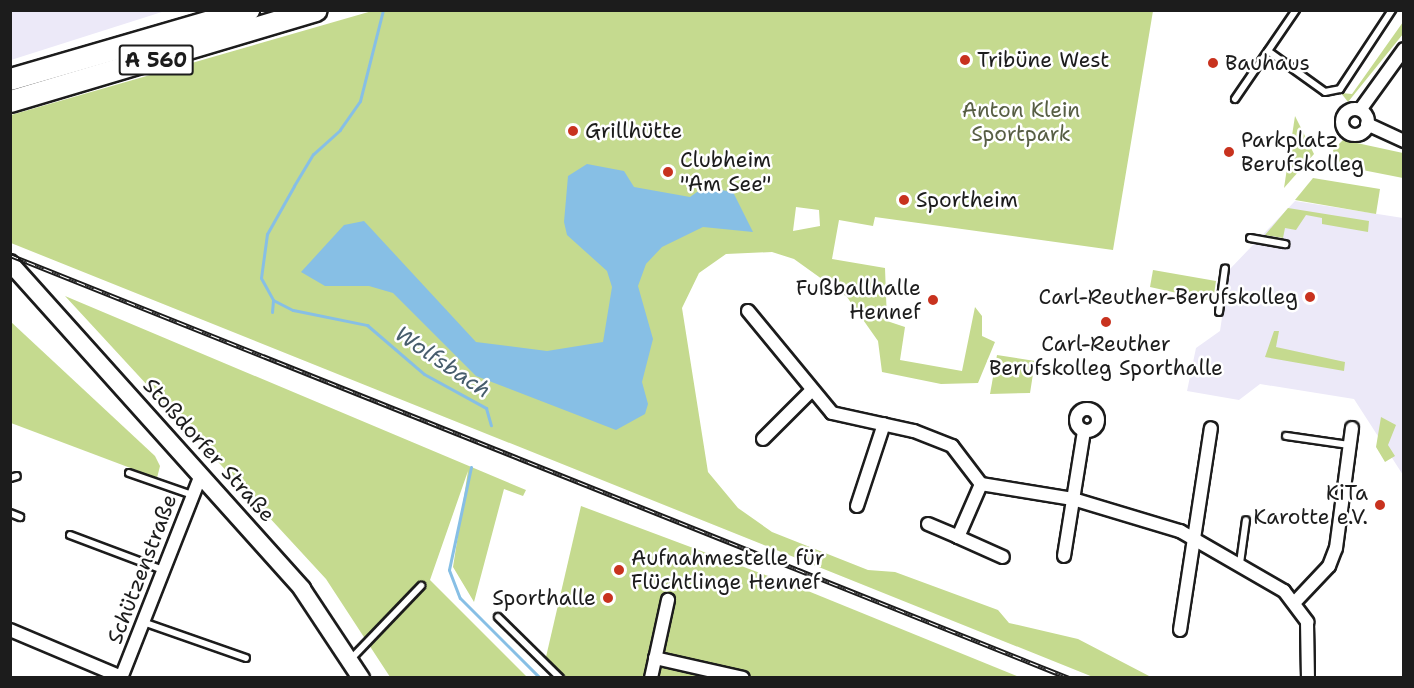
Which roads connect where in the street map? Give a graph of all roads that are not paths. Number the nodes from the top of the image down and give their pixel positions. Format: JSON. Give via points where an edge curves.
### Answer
{"nodes":[{"id":1,"x":248,"y":10,"type":"edge"},
{"id":2,"x":316,"y":10,"type":"edge"},
{"id":3,"x":1296,"y":10,"type":"edge"},
{"id":4,"x":1392,"y":10,"type":"edge"},
{"id":5,"x":1404,"y":49,"type":"edge"},
{"id":6,"x":1268,"y":51,"type":"junction"},
{"id":7,"x":10,"y":79,"type":"edge"},
{"id":8,"x":1235,"y":99,"type":"dead end"},
{"id":9,"x":10,"y":101,"type":"edge"},
{"id":10,"x":1360,"y":110,"type":"junction"},
{"id":11,"x":1367,"y":124,"type":"junction"},
{"id":12,"x":1404,"y":141,"type":"edge"},
{"id":13,"x":1250,"y":237,"type":"dead end"},
{"id":14,"x":1285,"y":244,"type":"dead end"},
{"id":15,"x":1225,"y":268,"type":"dead end"},
{"id":16,"x":15,"y":270,"type":"edge"},
{"id":17,"x":748,"y":311,"type":"dead end"},
{"id":18,"x":1219,"y":312,"type":"dead end"},
{"id":19,"x":812,"y":390,"type":"junction"},
{"id":20,"x":1090,"y":406,"type":"dead end"},
{"id":21,"x":884,"y":424,"type":"junction"},
{"id":22,"x":1211,"y":428,"type":"dead end"},
{"id":23,"x":1353,"y":428,"type":"dead end"},
{"id":24,"x":1286,"y":436,"type":"dead end"},
{"id":25,"x":764,"y":439,"type":"dead end"},
{"id":26,"x":1350,"y":445,"type":"junction"},
{"id":27,"x":129,"y":473,"type":"dead end"},
{"id":28,"x":201,"y":475,"type":"junction"},
{"id":29,"x":981,"y":484,"type":"junction"},
{"id":30,"x":192,"y":495,"type":"junction"},
{"id":31,"x":1073,"y":499,"type":"junction"},
{"id":32,"x":857,"y":506,"type":"dead end"},
{"id":33,"x":10,"y":513,"type":"edge"},
{"id":34,"x":20,"y":517,"type":"dead end"},
{"id":35,"x":1246,"y":520,"type":"dead end"},
{"id":36,"x":928,"y":524,"type":"dead end"},
{"id":37,"x":70,"y":535,"type":"dead end"},
{"id":38,"x":958,"y":537,"type":"junction"},
{"id":39,"x":1194,"y":537,"type":"junction"},
{"id":40,"x":1064,"y":556,"type":"dead end"},
{"id":41,"x":1003,"y":557,"type":"dead end"},
{"id":42,"x":1240,"y":563,"type":"junction"},
{"id":43,"x":163,"y":570,"type":"junction"},
{"id":44,"x":421,"y":586,"type":"dead end"},
{"id":45,"x":668,"y":600,"type":"dead end"},
{"id":46,"x":1296,"y":601,"type":"junction"},
{"id":47,"x":498,"y":617,"type":"dead end"},
{"id":48,"x":143,"y":622,"type":"junction"},
{"id":49,"x":10,"y":630,"type":"edge"},
{"id":50,"x":1180,"y":630,"type":"dead end"},
{"id":51,"x":655,"y":657,"type":"junction"},
{"id":52,"x":246,"y":658,"type":"dead end"},
{"id":53,"x":350,"y":660,"type":"junction"},
{"id":54,"x":121,"y":677,"type":"edge"},
{"id":55,"x":361,"y":678,"type":"edge"},
{"id":56,"x":560,"y":678,"type":"edge"},
{"id":57,"x":651,"y":678,"type":"edge"},
{"id":58,"x":743,"y":678,"type":"edge"},
{"id":59,"x":1308,"y":678,"type":"edge"}],
"edges":[{"from":1,"to":7,"type":"highway","number":"A 560"},
{"from":2,"to":9,"type":"highway","number":"A 560"},
{"from":3,"to":6,"type":"lane"},
{"from":4,"to":6,"type":"lane","via":[[1340,89],[1325,92]]},
{"from":5,"to":10,"type":"street"},
{"from":6,"to":8,"type":"lane"},
{"from":10,"to":11,"type":"street"},
{"from":10,"to":11,"type":"street","via":[[1347,112],[1344,127],[1357,134]]},
{"from":11,"to":12,"type":"street"},
{"from":13,"to":14,"type":"lane"},
{"from":15,"to":18,"type":"lane"},
{"from":16,"to":28,"type":"main road","name":"Stoßdorfer Straße"},
{"from":17,"to":19,"type":"street"},
{"from":19,"to":21,"type":"street","via":[[832,413]]},
{"from":19,"to":25,"type":"street"},
{"from":20,"to":31,"type":"street","via":[[1077,416],[1084,431]]},
{"from":21,"to":29,"type":"street","via":[[952,446]]},
{"from":21,"to":32,"type":"street"},
{"from":22,"to":39,"type":"street"},
{"from":23,"to":26,"type":"street"},
{"from":24,"to":26,"type":"lane"},
{"from":26,"to":46,"type":"street","via":[[1336,548],[1329,566]]},
{"from":27,"to":30,"type":"lane"},
{"from":28,"to":30,"type":"street","name":"Schützenstraße"},
{"from":28,"to":53,"type":"main road","name":"Stoßdorfer Straße","via":[[302,589]]},
{"from":29,"to":31,"type":"street"},
{"from":29,"to":38,"type":"street"},
{"from":30,"to":43,"type":"street","name":"Schützenstraße"},
{"from":31,"to":39,"type":"street"},
{"from":31,"to":40,"type":"street"},
{"from":33,"to":34,"type":"lane"},
{"from":35,"to":42,"type":"lane"},
{"from":36,"to":38,"type":"street"},
{"from":37,"to":43,"type":"lane"},
{"from":38,"to":41,"type":"street"},
{"from":39,"to":42,"type":"street"},
{"from":39,"to":50,"type":"street"},
{"from":42,"to":46,"type":"street"},
{"from":43,"to":48,"type":"street","name":"Schützenstraße"},
{"from":44,"to":53,"type":"lane"},
{"from":45,"to":51,"type":"street"},
{"from":46,"to":59,"type":"street","via":[[1307,622]]},
{"from":47,"to":56,"type":"lane"},
{"from":48,"to":52,"type":"lane"},
{"from":48,"to":54,"type":"street","name":"Schützenstraße"},
{"from":49,"to":54,"type":"street"},
{"from":51,"to":57,"type":"street"},
{"from":51,"to":58,"type":"street"},
{"from":53,"to":55,"type":"main road","name":"Stoßdorfer Straße"}]}
